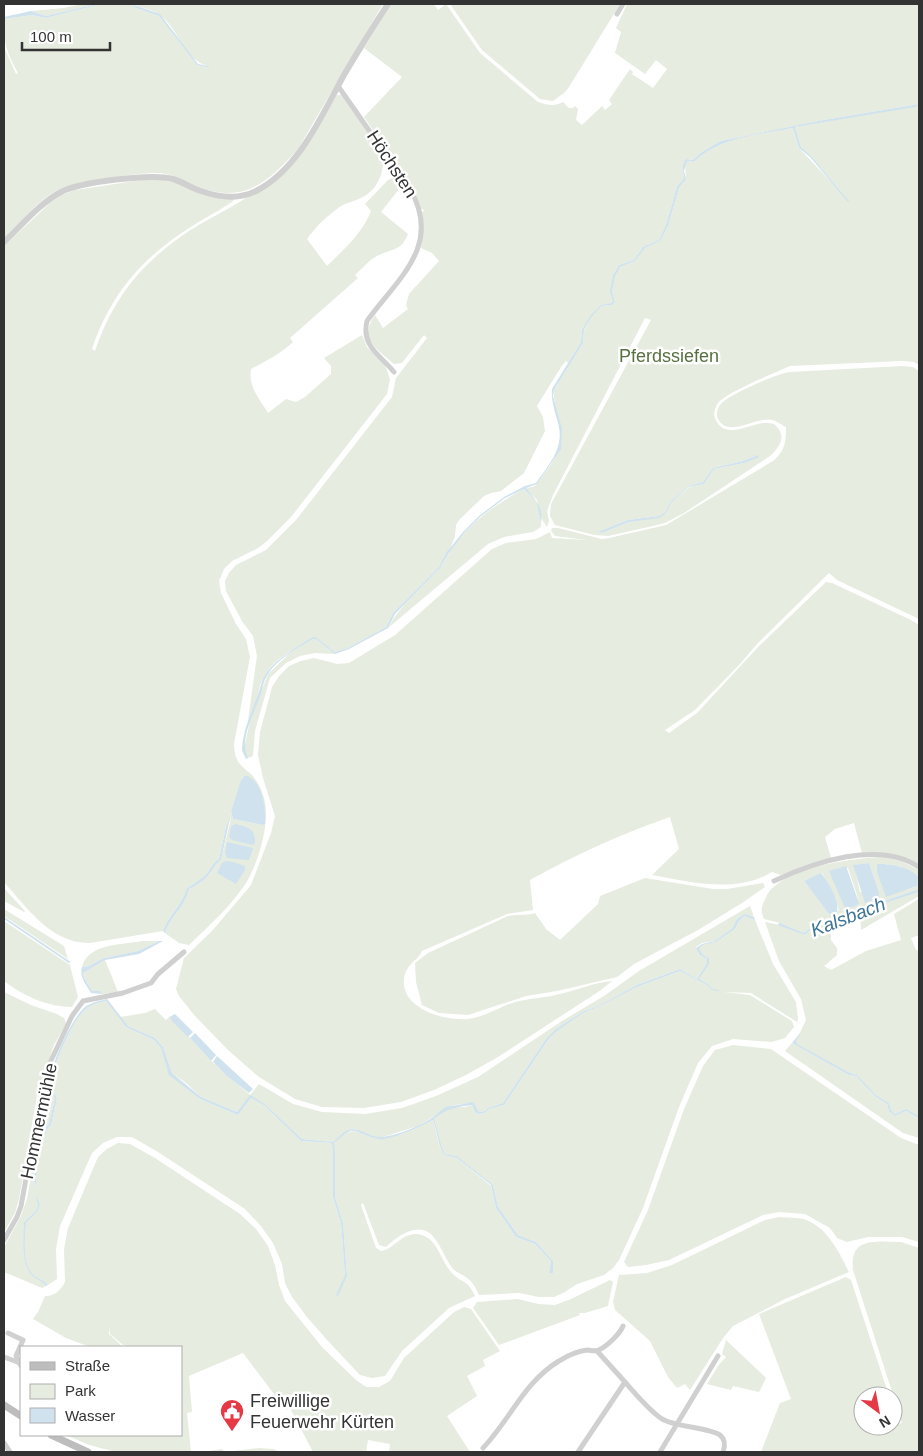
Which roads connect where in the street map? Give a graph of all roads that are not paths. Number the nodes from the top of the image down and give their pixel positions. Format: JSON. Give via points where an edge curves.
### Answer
{"nodes":[{"id":1,"x":388,"y":4,"type":"edge"},
{"id":2,"x":624,"y":4,"type":"edge"},
{"id":3,"x":617,"y":14,"type":"dead end"},
{"id":4,"x":338,"y":86,"type":"junction"},
{"id":5,"x":4,"y":242,"type":"edge"},
{"id":6,"x":394,"y":372,"type":"dead end"},
{"id":7,"x":919,"y":867,"type":"edge"},
{"id":8,"x":774,"y":881,"type":"dead end"},
{"id":9,"x":184,"y":952,"type":"dead end"},
{"id":10,"x":4,"y":1240,"type":"edge"},
{"id":11,"x":623,"y":1326,"type":"dead end"},
{"id":12,"x":8,"y":1333,"type":"dead end"},
{"id":13,"x":20,"y":1346,"type":"edge"},
{"id":14,"x":20,"y":1347,"type":"edge"},
{"id":15,"x":597,"y":1351,"type":"junction"},
{"id":16,"x":718,"y":1356,"type":"dead end"},
{"id":17,"x":4,"y":1357,"type":"edge"},
{"id":18,"x":20,"y":1362,"type":"edge"},
{"id":19,"x":20,"y":1364,"type":"edge"},
{"id":20,"x":624,"y":1382,"type":"junction"},
{"id":21,"x":4,"y":1405,"type":"edge"},
{"id":22,"x":20,"y":1415,"type":"edge"},
{"id":23,"x":676,"y":1424,"type":"junction"},
{"id":24,"x":53,"y":1436,"type":"edge"},
{"id":25,"x":4,"y":1443,"type":"edge"},
{"id":26,"x":483,"y":1448,"type":"dead end"},
{"id":27,"x":10,"y":1452,"type":"edge"},
{"id":28,"x":88,"y":1452,"type":"edge"},
{"id":29,"x":578,"y":1452,"type":"edge"},
{"id":30,"x":660,"y":1452,"type":"edge"},
{"id":31,"x":723,"y":1452,"type":"edge"}],
"edges":[{"from":1,"to":4,"type":"street"},
{"from":2,"to":3,"type":"street"},
{"from":4,"to":5,"type":"street","via":[[304,148],[257,191],[224,197],[163,177],[82,185],[51,199]]},
{"from":4,"to":6,"type":"street","name":"Höchsten","via":[[410,189],[420,214],[420,246],[366,327],[369,345]]},
{"from":7,"to":8,"type":"street","via":[[884,855],[862,855],[813,865]]},
{"from":9,"to":10,"type":"street","name":"Hommermühle","via":[[152,982],[123,993],[83,1001],[72,1016],[47,1069],[21,1206]]},
{"from":11,"to":15,"type":"street"},
{"from":12,"to":13,"type":"street","via":[[23,1340]]},
{"from":14,"to":18,"type":"street","via":[[16,1356]]},
{"from":15,"to":20,"type":"street"},
{"from":15,"to":26,"type":"street","via":[[577,1352],[540,1375]]},
{"from":16,"to":23,"type":"street"},
{"from":17,"to":19,"type":"street"},
{"from":20,"to":23,"type":"street","via":[[662,1420]]},
{"from":20,"to":29,"type":"street"},
{"from":21,"to":22,"type":"main road"},
{"from":23,"to":30,"type":"street"},
{"from":23,"to":31,"type":"street","via":[[718,1434],[724,1440]]},
{"from":24,"to":28,"type":"main road"},
{"from":25,"to":27,"type":"street"}]}
